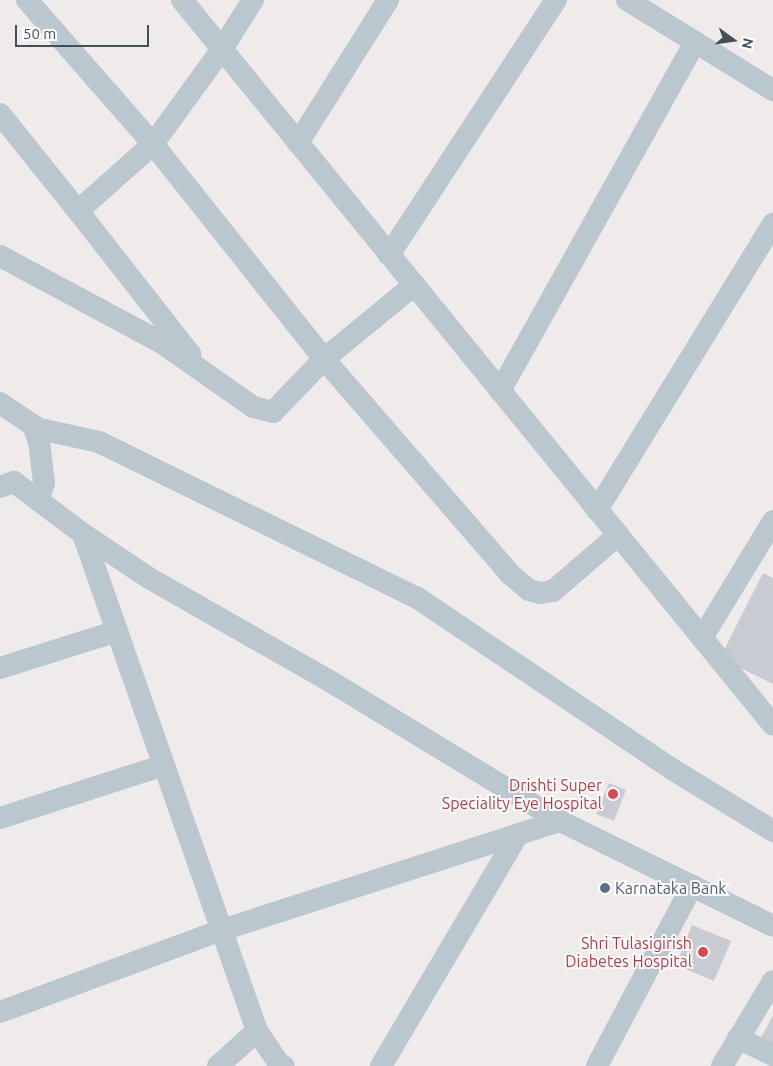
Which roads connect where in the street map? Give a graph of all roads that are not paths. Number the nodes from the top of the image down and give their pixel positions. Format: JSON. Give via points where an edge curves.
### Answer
{"nodes":[{"id":1,"x":27,"y":0,"type":"edge"},
{"id":2,"x":182,"y":0,"type":"edge"},
{"id":3,"x":253,"y":0,"type":"edge"},
{"id":4,"x":388,"y":0,"type":"edge"},
{"id":5,"x":556,"y":0,"type":"edge"},
{"id":6,"x":627,"y":0,"type":"edge"},
{"id":7,"x":695,"y":42,"type":"junction"},
{"id":8,"x":222,"y":50,"type":"junction"},
{"id":9,"x":773,"y":90,"type":"edge"},
{"id":10,"x":0,"y":114,"type":"edge"},
{"id":11,"x":298,"y":143,"type":"junction"},
{"id":12,"x":153,"y":144,"type":"junction"},
{"id":13,"x":78,"y":211,"type":"junction"},
{"id":14,"x":773,"y":224,"type":"edge"},
{"id":15,"x":389,"y":255,"type":"junction"},
{"id":16,"x":0,"y":256,"type":"edge"},
{"id":17,"x":414,"y":285,"type":"junction"},
{"id":18,"x":324,"y":359,"type":"junction"},
{"id":19,"x":205,"y":373,"type":"junction"},
{"id":20,"x":500,"y":391,"type":"junction"},
{"id":21,"x":0,"y":403,"type":"edge"},
{"id":22,"x":34,"y":428,"type":"junction"},
{"id":23,"x":0,"y":487,"type":"edge"},
{"id":24,"x":38,"y":500,"type":"junction"},
{"id":25,"x":597,"y":510,"type":"junction"},
{"id":26,"x":773,"y":521,"type":"edge"},
{"id":27,"x":83,"y":534,"type":"junction"},
{"id":28,"x":618,"y":535,"type":"junction"},
{"id":29,"x":117,"y":631,"type":"junction"},
{"id":30,"x":702,"y":638,"type":"junction"},
{"id":31,"x":0,"y":668,"type":"edge"},
{"id":32,"x":773,"y":725,"type":"edge"},
{"id":33,"x":164,"y":765,"type":"junction"},
{"id":34,"x":0,"y":818,"type":"edge"},
{"id":35,"x":560,"y":821,"type":"junction"},
{"id":36,"x":773,"y":831,"type":"edge"},
{"id":37,"x":518,"y":834,"type":"junction"},
{"id":38,"x":692,"y":886,"type":"junction"},
{"id":39,"x":773,"y":926,"type":"edge"},
{"id":40,"x":222,"y":930,"type":"junction"},
{"id":41,"x":773,"y":981,"type":"edge"},
{"id":42,"x":0,"y":1012,"type":"edge"},
{"id":43,"x":257,"y":1031,"type":"junction"},
{"id":44,"x":738,"y":1038,"type":"junction"},
{"id":45,"x":773,"y":1055,"type":"edge"},
{"id":46,"x":218,"y":1066,"type":"edge"},
{"id":47,"x":284,"y":1066,"type":"edge"},
{"id":48,"x":381,"y":1066,"type":"edge"},
{"id":49,"x":597,"y":1066,"type":"edge"},
{"id":50,"x":722,"y":1066,"type":"edge"}],
"edges":[{"from":1,"to":12,"type":"street"},
{"from":2,"to":8,"type":"street"},
{"from":3,"to":8,"type":"street"},
{"from":4,"to":11,"type":"street"},
{"from":5,"to":15,"type":"street"},
{"from":6,"to":7,"type":"street"},
{"from":7,"to":9,"type":"street"},
{"from":7,"to":20,"type":"street"},
{"from":8,"to":11,"type":"street"},
{"from":8,"to":12,"type":"street"},
{"from":10,"to":13,"type":"street"},
{"from":11,"to":15,"type":"street"},
{"from":12,"to":13,"type":"street"},
{"from":12,"to":18,"type":"street"},
{"from":13,"to":19,"type":"street"},
{"from":14,"to":25,"type":"street"},
{"from":15,"to":17,"type":"street"},
{"from":16,"to":19,"type":"street","via":[[162,343]]},
{"from":17,"to":18,"type":"street"},
{"from":17,"to":20,"type":"street"},
{"from":18,"to":19,"type":"street","via":[[273,412],[253,407]]},
{"from":18,"to":28,"type":"street","via":[[454,512],[510,575],[528,590],[540,593],[553,591]]},
{"from":20,"to":25,"type":"street"},
{"from":21,"to":22,"type":"street"},
{"from":22,"to":24,"type":"street","via":[[44,483]]},
{"from":22,"to":36,"type":"street","via":[[99,442],[416,597],[672,769]]},
{"from":23,"to":24,"type":"street","via":[[14,482]]},
{"from":24,"to":27,"type":"street"},
{"from":25,"to":28,"type":"street"},
{"from":26,"to":30,"type":"street"},
{"from":27,"to":29,"type":"street"},
{"from":27,"to":35,"type":"street","via":[[149,578],[328,680]]},
{"from":28,"to":30,"type":"street"},
{"from":29,"to":31,"type":"street"},
{"from":29,"to":33,"type":"street"},
{"from":30,"to":32,"type":"street"},
{"from":33,"to":34,"type":"street"},
{"from":33,"to":40,"type":"street"},
{"from":35,"to":37,"type":"street"},
{"from":35,"to":38,"type":"street"},
{"from":37,"to":40,"type":"street"},
{"from":37,"to":48,"type":"street"},
{"from":38,"to":39,"type":"street"},
{"from":38,"to":49,"type":"street"},
{"from":40,"to":42,"type":"street"},
{"from":40,"to":43,"type":"street"},
{"from":41,"to":44,"type":"street"},
{"from":43,"to":46,"type":"street"},
{"from":43,"to":47,"type":"street","via":[[279,1064]]},
{"from":44,"to":45,"type":"street"},
{"from":44,"to":50,"type":"street"}]}
